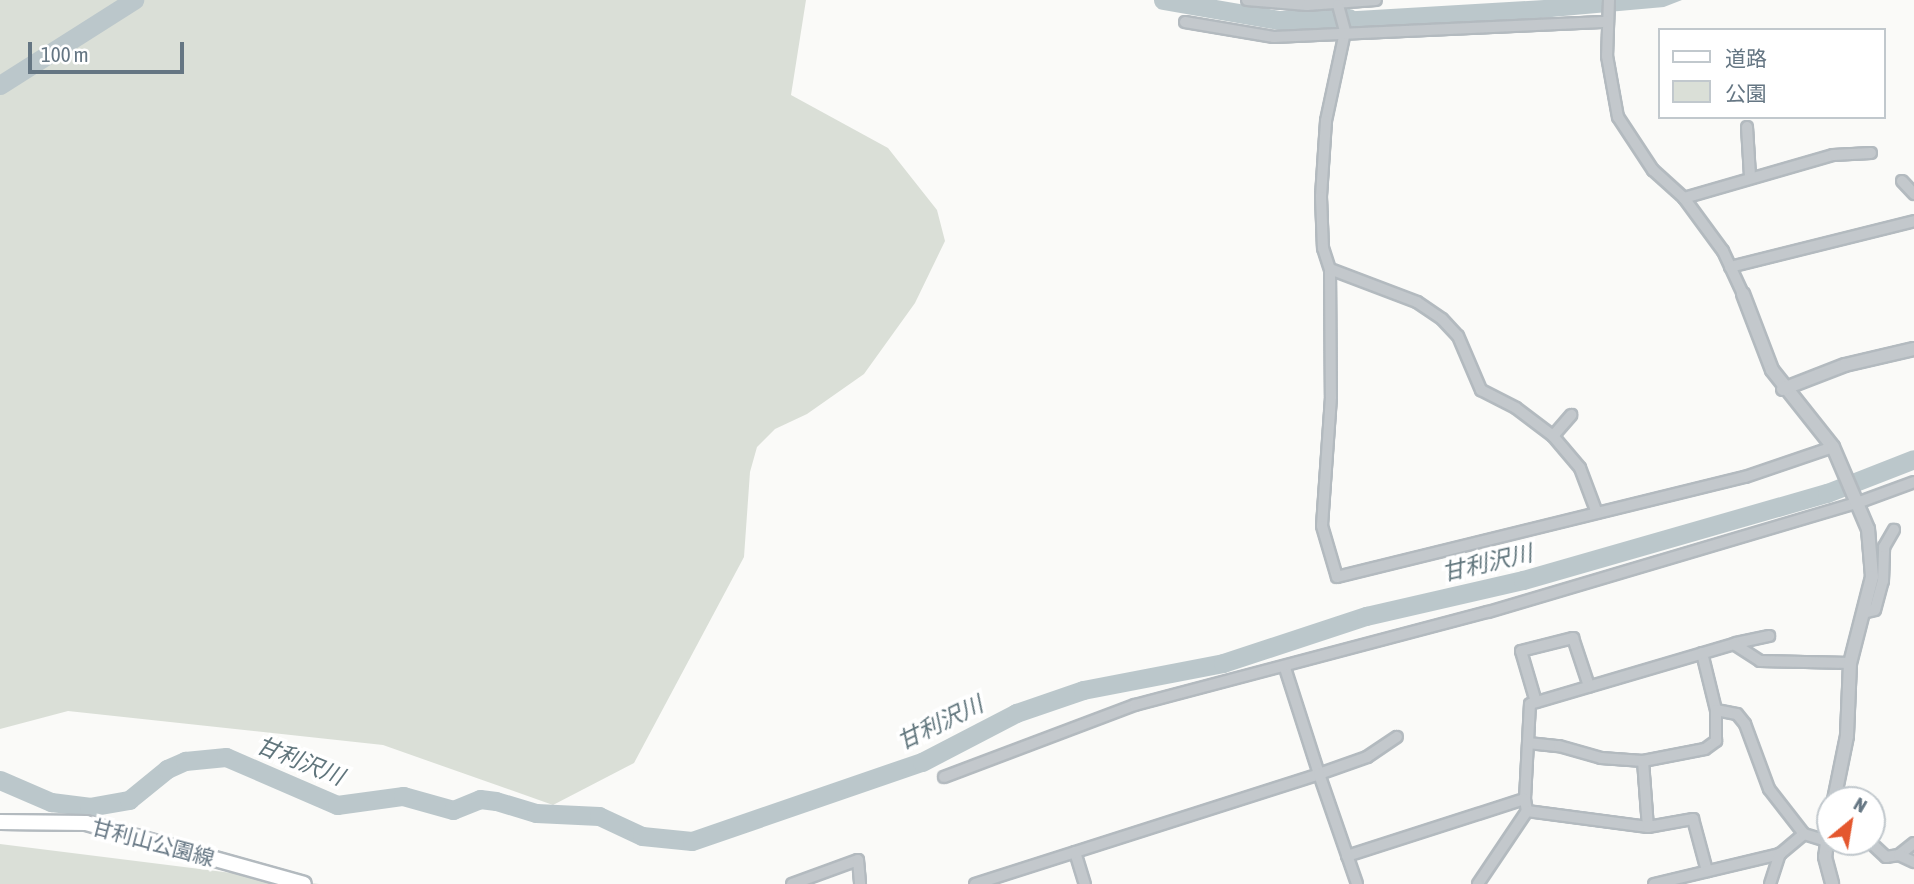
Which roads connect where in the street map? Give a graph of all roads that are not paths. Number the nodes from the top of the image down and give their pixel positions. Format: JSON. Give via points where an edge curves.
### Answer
{"nodes":[{"id":1,"x":1247,"y":0,"type":"edge"},
{"id":2,"x":1376,"y":0,"type":"edge"},
{"id":3,"x":1609,"y":0,"type":"edge"},
{"id":4,"x":1298,"y":2,"type":"edge"},
{"id":5,"x":1338,"y":5,"type":"junction"},
{"id":6,"x":1608,"y":19,"type":"junction"},
{"id":7,"x":1185,"y":22,"type":"dead end"},
{"id":8,"x":1345,"y":32,"type":"junction"},
{"id":9,"x":1747,"y":127,"type":"dead end"},
{"id":10,"x":1871,"y":153,"type":"dead end"},
{"id":11,"x":1750,"y":176,"type":"junction"},
{"id":12,"x":1902,"y":181,"type":"dead end"},
{"id":13,"x":1914,"y":194,"type":"edge"},
{"id":14,"x":1684,"y":198,"type":"junction"},
{"id":15,"x":1914,"y":221,"type":"edge"},
{"id":16,"x":1730,"y":267,"type":"junction"},
{"id":17,"x":1330,"y":269,"type":"junction"},
{"id":18,"x":1743,"y":294,"type":"joint"},
{"id":19,"x":1914,"y":349,"type":"edge"},
{"id":20,"x":1783,"y":389,"type":"junction"},
{"id":21,"x":1571,"y":415,"type":"dead end"},
{"id":22,"x":1553,"y":436,"type":"junction"},
{"id":23,"x":1833,"y":447,"type":"junction"},
{"id":24,"x":1914,"y":482,"type":"edge"},
{"id":25,"x":1857,"y":503,"type":"junction"},
{"id":26,"x":1597,"y":513,"type":"junction"},
{"id":27,"x":1894,"y":530,"type":"dead end"},
{"id":28,"x":1863,"y":613,"type":"junction"},
{"id":29,"x":1769,"y":636,"type":"dead end"},
{"id":30,"x":1734,"y":644,"type":"junction"},
{"id":31,"x":1702,"y":653,"type":"junction"},
{"id":32,"x":1850,"y":663,"type":"junction"},
{"id":33,"x":1285,"y":668,"type":"junction"},
{"id":34,"x":1589,"y":687,"type":"junction"},
{"id":35,"x":1536,"y":702,"type":"junction"},
{"id":36,"x":1716,"y":710,"type":"junction"},
{"id":37,"x":1397,"y":737,"type":"dead end"},
{"id":38,"x":1528,"y":744,"type":"junction"},
{"id":39,"x":1643,"y":761,"type":"junction"},
{"id":40,"x":1319,"y":774,"type":"junction"},
{"id":41,"x":944,"y":777,"type":"dead end"},
{"id":42,"x":1837,"y":786,"type":"edge"},
{"id":43,"x":1525,"y":799,"type":"junction"},
{"id":44,"x":1527,"y":811,"type":"junction"},
{"id":45,"x":0,"y":822,"type":"edge"},
{"id":46,"x":1648,"y":827,"type":"junction"},
{"id":47,"x":1804,"y":834,"type":"junction"},
{"id":48,"x":1816,"y":838,"type":"edge"},
{"id":49,"x":1914,"y":843,"type":"edge"},
{"id":50,"x":1075,"y":852,"type":"junction"},
{"id":51,"x":1780,"y":854,"type":"junction"},
{"id":52,"x":1899,"y":855,"type":"junction"},
{"id":53,"x":1348,"y":856,"type":"junction"},
{"id":54,"x":1829,"y":856,"type":"edge"},
{"id":55,"x":1885,"y":856,"type":"edge"},
{"id":56,"x":1914,"y":862,"type":"edge"},
{"id":57,"x":1707,"y":871,"type":"junction"},
{"id":58,"x":304,"y":884,"type":"edge"},
{"id":59,"x":792,"y":884,"type":"edge"},
{"id":60,"x":860,"y":884,"type":"edge"},
{"id":61,"x":975,"y":884,"type":"edge"},
{"id":62,"x":1086,"y":884,"type":"edge"},
{"id":63,"x":1357,"y":884,"type":"edge"},
{"id":64,"x":1479,"y":884,"type":"edge"},
{"id":65,"x":1654,"y":884,"type":"edge"},
{"id":66,"x":1770,"y":884,"type":"edge"},
{"id":67,"x":1832,"y":884,"type":"edge"}],
"edges":[{"from":1,"to":4,"type":"street"},
{"from":2,"to":5,"type":"street"},
{"from":3,"to":6,"type":"street"},
{"from":4,"to":5,"type":"street"},
{"from":5,"to":8,"type":"street"},
{"from":6,"to":8,"type":"street"},
{"from":6,"to":14,"type":"street","via":[[1606,56],[1618,117],[1653,170]]},
{"from":7,"to":8,"type":"street","via":[[1274,37]]},
{"from":8,"to":17,"type":"street","via":[[1326,121],[1321,197],[1323,248]]},
{"from":9,"to":11,"type":"street"},
{"from":10,"to":11,"type":"street","via":[[1833,155]]},
{"from":11,"to":14,"type":"street"},
{"from":12,"to":13,"type":"street"},
{"from":14,"to":16,"type":"street"},
{"from":15,"to":16,"type":"street"},
{"from":16,"to":18,"type":"street"},
{"from":17,"to":22,"type":"street","via":[[1417,302],[1442,319],[1458,336],[1481,390]]},
{"from":17,"to":26,"type":"street","via":[[1331,397],[1322,526],[1337,577]]},
{"from":18,"to":20,"type":"street","via":[[1760,345]]},
{"from":19,"to":20,"type":"street","via":[[1845,365]]},
{"from":20,"to":23,"type":"street"},
{"from":21,"to":22,"type":"street"},
{"from":22,"to":26,"type":"street","via":[[1580,468]]},
{"from":23,"to":25,"type":"street"},
{"from":23,"to":26,"type":"street","via":[[1745,477]]},
{"from":24,"to":25,"type":"street"},
{"from":25,"to":28,"type":"street","via":[[1872,552],[1872,577]]},
{"from":25,"to":33,"type":"street"},
{"from":27,"to":28,"type":"street","via":[[1884,547],[1883,581],[1875,610]]},
{"from":28,"to":32,"type":"street"},
{"from":29,"to":30,"type":"street"},
{"from":30,"to":31,"type":"street"},
{"from":30,"to":32,"type":"street","via":[[1760,662]]},
{"from":31,"to":34,"type":"street"},
{"from":31,"to":36,"type":"street"},
{"from":32,"to":42,"type":"street","via":[[1847,736]]},
{"from":33,"to":40,"type":"street"},
{"from":33,"to":41,"type":"street","via":[[1135,705]]},
{"from":34,"to":35,"type":"street"},
{"from":34,"to":35,"type":"street","via":[[1573,638],[1521,651]]},
{"from":35,"to":38,"type":"street","via":[[1530,704]]},
{"from":36,"to":39,"type":"street","via":[[1716,741],[1705,749]]},
{"from":36,"to":47,"type":"street","via":[[1737,714],[1745,724],[1769,789]]},
{"from":37,"to":40,"type":"street","via":[[1367,757]]},
{"from":38,"to":39,"type":"street"},
{"from":38,"to":43,"type":"street"},
{"from":39,"to":46,"type":"street"},
{"from":40,"to":50,"type":"street"},
{"from":40,"to":53,"type":"street"},
{"from":43,"to":44,"type":"street"},
{"from":43,"to":53,"type":"street"},
{"from":44,"to":46,"type":"street"},
{"from":44,"to":64,"type":"street"},
{"from":45,"to":58,"type":"main road","name":"甘利山公園線","via":[[86,823]]},
{"from":46,"to":57,"type":"street","via":[[1693,819]]},
{"from":47,"to":48,"type":"street"},
{"from":47,"to":51,"type":"street"},
{"from":49,"to":52,"type":"street"},
{"from":50,"to":61,"type":"street"},
{"from":50,"to":62,"type":"street"},
{"from":51,"to":57,"type":"street"},
{"from":51,"to":66,"type":"street"},
{"from":52,"to":55,"type":"street"},
{"from":52,"to":56,"type":"street"},
{"from":53,"to":63,"type":"street"},
{"from":54,"to":67,"type":"street"},
{"from":57,"to":65,"type":"street"},
{"from":59,"to":60,"type":"street","via":[[858,860]]}]}
